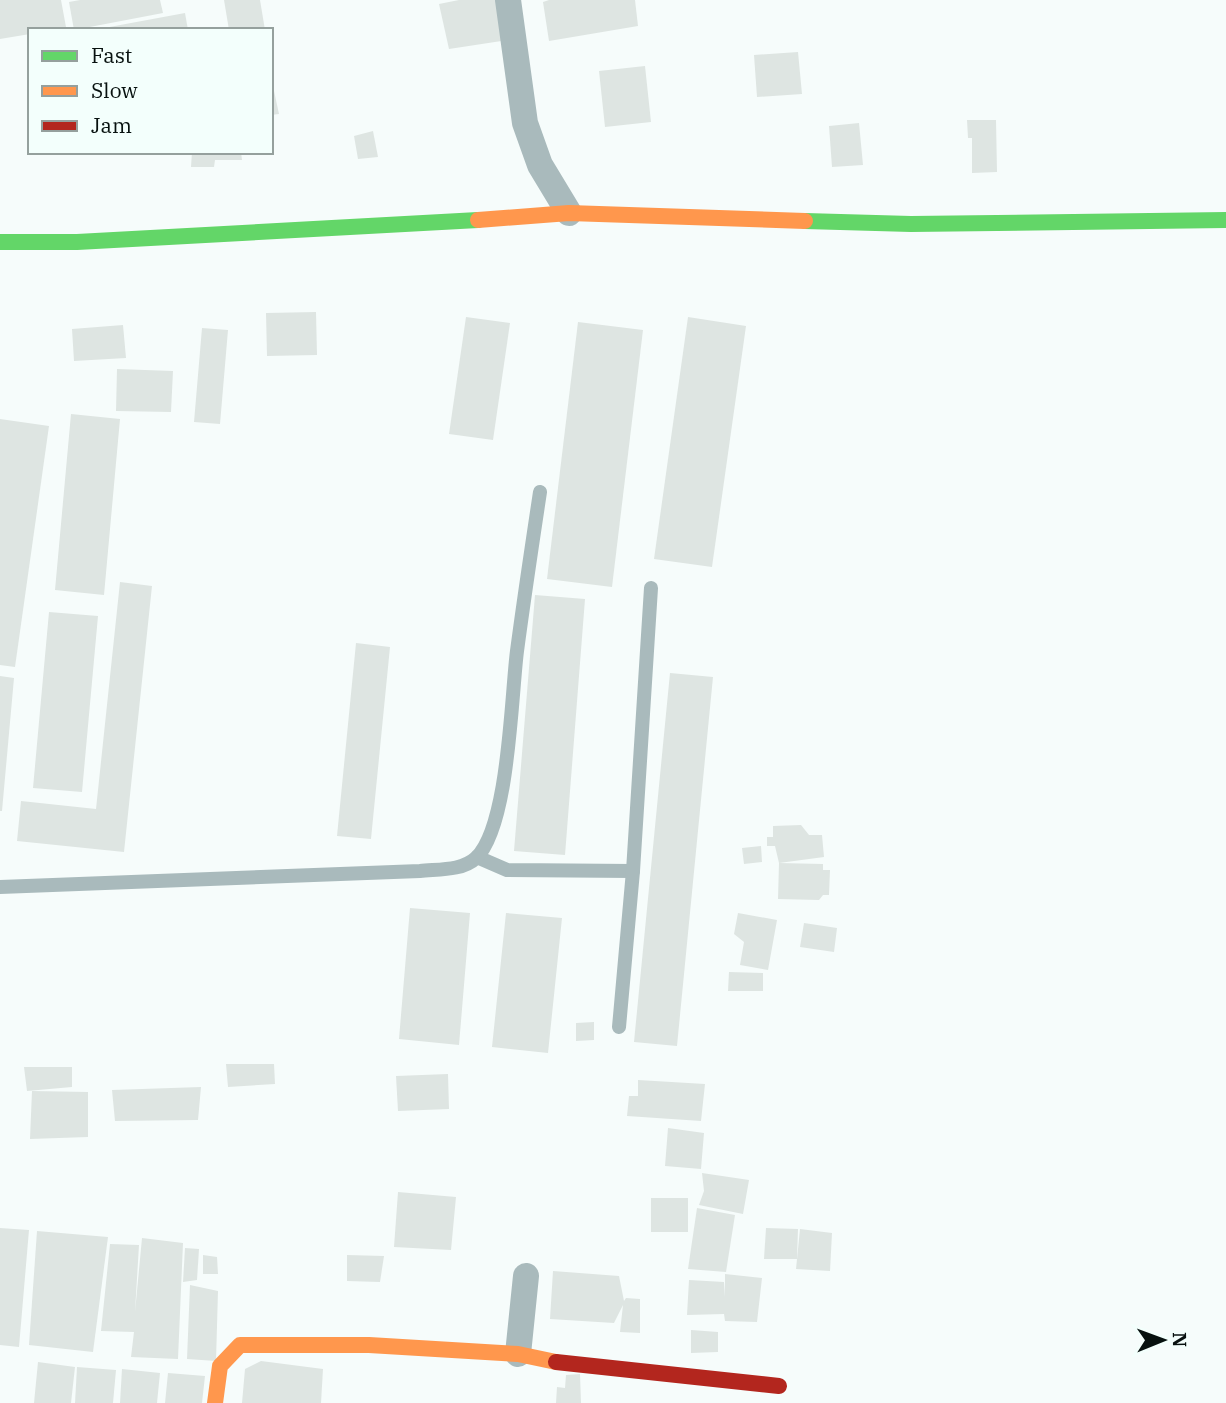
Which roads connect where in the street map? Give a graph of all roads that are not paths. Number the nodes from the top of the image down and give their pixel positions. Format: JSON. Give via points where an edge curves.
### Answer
{"nodes":[{"id":1,"x":508,"y":0,"type":"edge"},
{"id":2,"x":569,"y":213,"type":"junction"},
{"id":3,"x":1226,"y":220,"type":"edge"},
{"id":4,"x":0,"y":242,"type":"edge"},
{"id":5,"x":540,"y":492,"type":"dead end"},
{"id":6,"x":651,"y":588,"type":"dead end"},
{"id":7,"x":477,"y":857,"type":"junction"},
{"id":8,"x":634,"y":870,"type":"junction"},
{"id":9,"x":0,"y":887,"type":"edge"},
{"id":10,"x":619,"y":1027,"type":"dead end"},
{"id":11,"x":526,"y":1276,"type":"dead end"},
{"id":12,"x":518,"y":1354,"type":"junction"},
{"id":13,"x":779,"y":1386,"type":"dead end"},
{"id":14,"x":215,"y":1403,"type":"edge"}],
"edges":[{"from":1,"to":2,"type":"street","via":[[525,123],[540,165]]},
{"from":2,"to":3,"type":"street","via":[[911,224]]},
{"from":2,"to":4,"type":"street","via":[[363,228]]},
{"from":5,"to":7,"type":"lane","via":[[506,759],[488,839]]},
{"from":6,"to":8,"type":"lane"},
{"from":7,"to":8,"type":"lane","via":[[507,870]]},
{"from":7,"to":9,"type":"lane","via":[[466,865],[420,871]]},
{"from":8,"to":10,"type":"lane"},
{"from":11,"to":12,"type":"street"},
{"from":12,"to":13,"type":"street","via":[[562,1363]]},
{"from":12,"to":14,"type":"street","via":[[369,1345],[240,1345],[220,1366]]}]}
